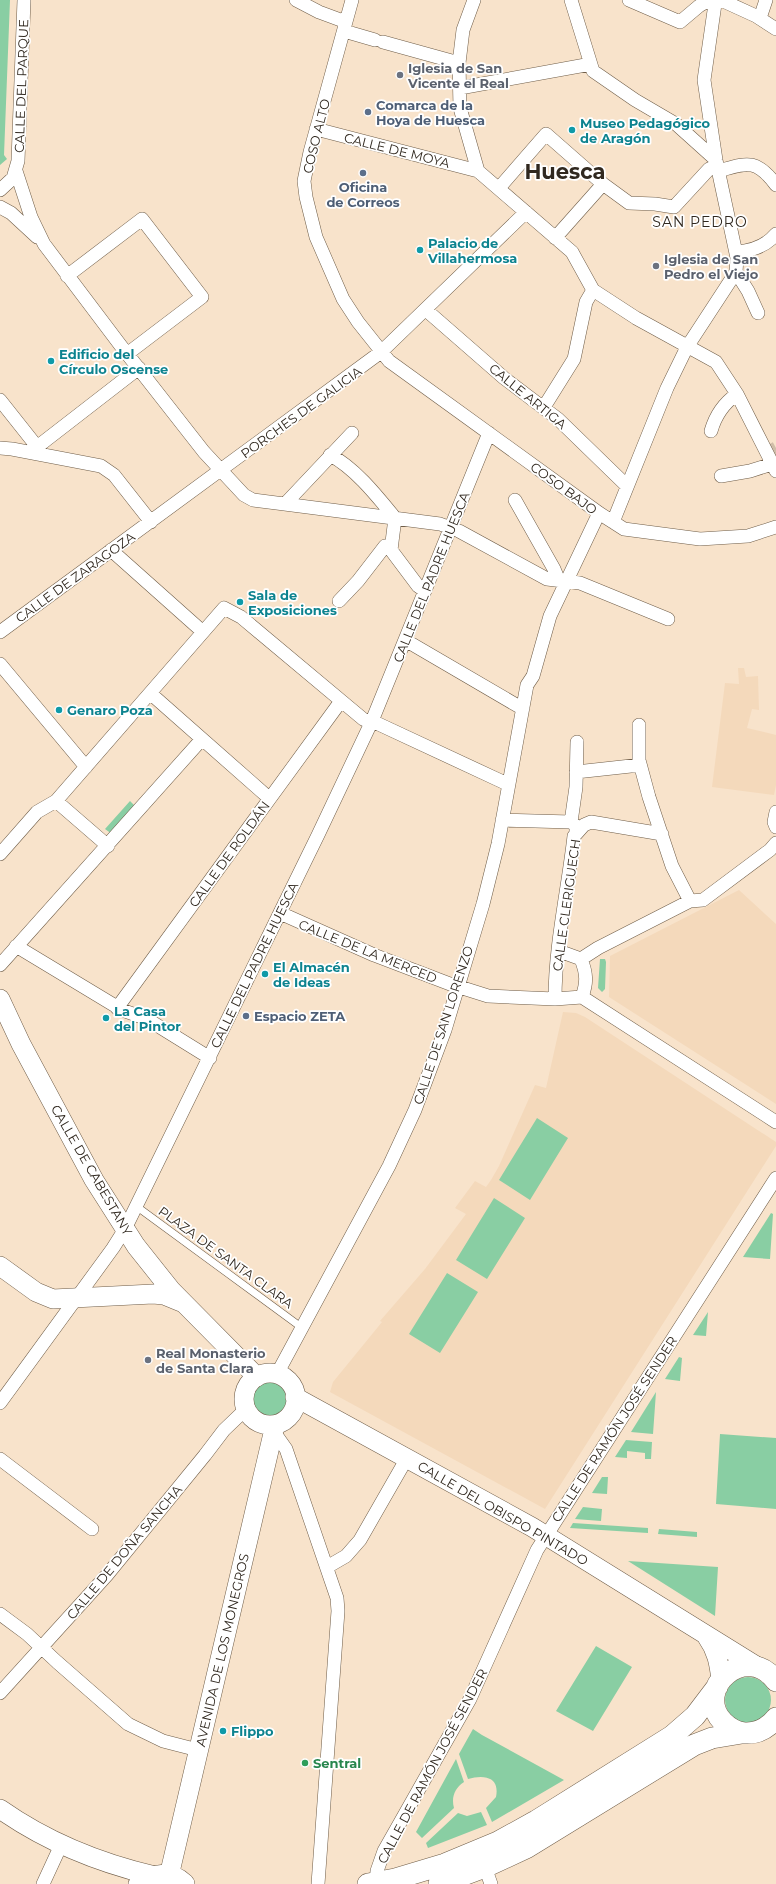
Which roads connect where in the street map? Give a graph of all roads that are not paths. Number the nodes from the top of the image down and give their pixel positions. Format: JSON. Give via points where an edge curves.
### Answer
{"nodes":[{"id":1,"x":24,"y":0,"type":"edge"},
{"id":2,"x":296,"y":0,"type":"edge"},
{"id":3,"x":352,"y":0,"type":"edge"},
{"id":4,"x":474,"y":0,"type":"edge"},
{"id":5,"x":571,"y":0,"type":"edge"},
{"id":6,"x":629,"y":0,"type":"edge"},
{"id":7,"x":710,"y":0,"type":"edge"},
{"id":8,"x":720,"y":0,"type":"edge"},
{"id":9,"x":766,"y":0,"type":"edge"},
{"id":10,"x":760,"y":18,"type":"junction"},
{"id":11,"x":345,"y":26,"type":"junction"},
{"id":12,"x":775,"y":28,"type":"edge"},
{"id":13,"x":459,"y":63,"type":"junction"},
{"id":14,"x":592,"y":68,"type":"junction"},
{"id":15,"x":460,"y":88,"type":"junction"},
{"id":16,"x":316,"y":129,"type":"junction"},
{"id":17,"x":717,"y":165,"type":"junction"},
{"id":18,"x":16,"y":171,"type":"junction"},
{"id":19,"x":482,"y":174,"type":"junction"},
{"id":20,"x":776,"y":185,"type":"edge"},
{"id":21,"x":606,"y":187,"type":"junction"},
{"id":22,"x":499,"y":188,"type":"junction"},
{"id":23,"x":2,"y":189,"type":"edge"},
{"id":24,"x":0,"y":206,"type":"edge"},
{"id":25,"x":526,"y":212,"type":"junction"},
{"id":26,"x":774,"y":240,"type":"edge"},
{"id":27,"x":560,"y":241,"type":"junction"},
{"id":28,"x":44,"y":244,"type":"junction"},
{"id":29,"x":737,"y":255,"type":"junction"},
{"id":30,"x":736,"y":272,"type":"junction"},
{"id":31,"x":67,"y":276,"type":"junction"},
{"id":32,"x":593,"y":290,"type":"junction"},
{"id":33,"x":426,"y":310,"type":"junction"},
{"id":34,"x":758,"y":313,"type":"dead end"},
{"id":35,"x":687,"y":347,"type":"junction"},
{"id":36,"x":381,"y":352,"type":"junction"},
{"id":37,"x":128,"y":354,"type":"junction"},
{"id":38,"x":139,"y":368,"type":"junction"},
{"id":39,"x":736,"y":394,"type":"junction"},
{"id":40,"x":0,"y":400,"type":"edge"},
{"id":41,"x":544,"y":407,"type":"junction"},
{"id":42,"x":711,"y":432,"type":"dead end"},
{"id":43,"x":352,"y":433,"type":"dead end"},
{"id":44,"x":489,"y":434,"type":"junction"},
{"id":45,"x":0,"y":448,"type":"edge"},
{"id":46,"x":40,"y":451,"type":"junction"},
{"id":47,"x":330,"y":455,"type":"junction"},
{"id":48,"x":774,"y":468,"type":"edge"},
{"id":49,"x":220,"y":471,"type":"junction"},
{"id":50,"x":721,"y":476,"type":"dead end"},
{"id":51,"x":627,"y":486,"type":"junction"},
{"id":52,"x":515,"y":500,"type":"dead end"},
{"id":53,"x":285,"y":504,"type":"junction"},
{"id":54,"x":599,"y":514,"type":"junction"},
{"id":55,"x":395,"y":518,"type":"junction"},
{"id":56,"x":150,"y":522,"type":"junction"},
{"id":57,"x":613,"y":522,"type":"junction"},
{"id":58,"x":776,"y":527,"type":"edge"},
{"id":59,"x":450,"y":528,"type":"junction"},
{"id":60,"x":391,"y":544,"type":"junction"},
{"id":61,"x":112,"y":550,"type":"junction"},
{"id":62,"x":562,"y":581,"type":"junction"},
{"id":63,"x":425,"y":591,"type":"junction"},
{"id":64,"x":339,"y":601,"type":"dead end"},
{"id":65,"x":668,"y":620,"type":"dead end"},
{"id":66,"x":0,"y":632,"type":"edge"},
{"id":67,"x":203,"y":632,"type":"junction"},
{"id":68,"x":405,"y":640,"type":"junction"},
{"id":69,"x":0,"y":664,"type":"edge"},
{"id":70,"x":150,"y":693,"type":"junction"},
{"id":71,"x":341,"y":701,"type":"junction"},
{"id":72,"x":523,"y":708,"type":"junction"},
{"id":73,"x":372,"y":722,"type":"junction"},
{"id":74,"x":639,"y":726,"type":"dead end"},
{"id":75,"x":202,"y":739,"type":"junction"},
{"id":76,"x":577,"y":742,"type":"dead end"},
{"id":77,"x":640,"y":765,"type":"junction"},
{"id":78,"x":86,"y":767,"type":"junction"},
{"id":79,"x":576,"y":772,"type":"junction"},
{"id":80,"x":510,"y":782,"type":"junction"},
{"id":81,"x":269,"y":798,"type":"junction"},
{"id":82,"x":56,"y":801,"type":"junction"},
{"id":83,"x":502,"y":820,"type":"junction"},
{"id":84,"x":574,"y":828,"type":"junction"},
{"id":85,"x":662,"y":834,"type":"junction"},
{"id":86,"x":776,"y":843,"type":"edge"},
{"id":87,"x":108,"y":846,"type":"junction"},
{"id":88,"x":0,"y":854,"type":"edge"},
{"id":89,"x":690,"y":901,"type":"junction"},
{"id":90,"x":280,"y":913,"type":"junction"},
{"id":91,"x":16,"y":946,"type":"junction"},
{"id":92,"x":559,"y":952,"type":"junction"},
{"id":93,"x":581,"y":959,"type":"junction"},
{"id":94,"x":0,"y":965,"type":"edge"},
{"id":95,"x":458,"y":987,"type":"junction"},
{"id":96,"x":582,"y":997,"type":"junction"},
{"id":97,"x":0,"y":999,"type":"edge"},
{"id":98,"x":554,"y":999,"type":"junction"},
{"id":99,"x":117,"y":1008,"type":"junction"},
{"id":100,"x":5,"y":1025,"type":"edge"},
{"id":101,"x":210,"y":1058,"type":"junction"},
{"id":102,"x":776,"y":1122,"type":"edge"},
{"id":103,"x":776,"y":1178,"type":"edge"},
{"id":104,"x":109,"y":1205,"type":"junction"},
{"id":105,"x":136,"y":1206,"type":"junction"},
{"id":106,"x":125,"y":1229,"type":"junction"},
{"id":107,"x":0,"y":1266,"type":"edge"},
{"id":108,"x":91,"y":1290,"type":"junction"},
{"id":109,"x":45,"y":1297,"type":"junction"},
{"id":110,"x":75,"y":1299,"type":"junction"},
{"id":111,"x":185,"y":1305,"type":"junction"},
{"id":112,"x":57,"y":1325,"type":"junction"},
{"id":113,"x":301,"y":1327,"type":"junction"},
{"id":114,"x":277,"y":1374,"type":"junction"},
{"id":115,"x":257,"y":1377,"type":"junction"},
{"id":116,"x":295,"y":1397,"type":"junction"},
{"id":117,"x":0,"y":1403,"type":"edge"},
{"id":118,"x":246,"y":1409,"type":"junction"},
{"id":119,"x":274,"y":1428,"type":"junction"},
{"id":120,"x":407,"y":1458,"type":"junction"},
{"id":121,"x":0,"y":1459,"type":"edge"},
{"id":122,"x":92,"y":1529,"type":"dead end"},
{"id":123,"x":546,"y":1535,"type":"junction"},
{"id":124,"x":327,"y":1567,"type":"junction"},
{"id":125,"x":0,"y":1614,"type":"edge"},
{"id":126,"x":706,"y":1636,"type":"junction"},
{"id":127,"x":41,"y":1647,"type":"junction"},
{"id":128,"x":769,"y":1672,"type":"edge"},
{"id":129,"x":719,"y":1683,"type":"junction"},
{"id":130,"x":0,"y":1693,"type":"edge"},
{"id":131,"x":776,"y":1718,"type":"edge"},
{"id":132,"x":742,"y":1733,"type":"junction"},
{"id":133,"x":198,"y":1750,"type":"junction"},
{"id":134,"x":0,"y":1808,"type":"edge"},
{"id":135,"x":62,"y":1845,"type":"junction"},
{"id":136,"x":92,"y":1858,"type":"junction"},
{"id":137,"x":488,"y":1876,"type":"edge"},
{"id":138,"x":170,"y":1881,"type":"edge"},
{"id":139,"x":372,"y":1883,"type":"edge"},
{"id":140,"x":44,"y":1884,"type":"edge"},
{"id":141,"x":125,"y":1884,"type":"edge"},
{"id":142,"x":318,"y":1884,"type":"edge"},
{"id":143,"x":439,"y":1884,"type":"edge"}],
"edges":[{"from":1,"to":18,"type":"street","name":"CALLE DEL PARQUE"},
{"from":2,"to":11,"type":"street"},
{"from":3,"to":11,"type":"street","name":"COSO ALTO"},
{"from":4,"to":13,"type":"street","via":[[462,30]]},
{"from":5,"to":14,"type":"street"},
{"from":6,"to":7,"type":"street","via":[[680,22]]},
{"from":8,"to":10,"type":"street"},
{"from":8,"to":17,"type":"street","via":[[715,4],[704,80]]},
{"from":9,"to":10,"type":"street"},
{"from":10,"to":12,"type":"street"},
{"from":11,"to":13,"type":"street","via":[[379,41]]},
{"from":11,"to":16,"type":"street","name":"COSO ALTO"},
{"from":13,"to":15,"type":"street"},
{"from":14,"to":15,"type":"street","via":[[545,73]]},
{"from":14,"to":17,"type":"street","via":[[635,100],[676,124]]},
{"from":15,"to":19,"type":"street","via":[[460,108]]},
{"from":16,"to":19,"type":"street","name":"CALLE DE MOYA"},
{"from":16,"to":36,"type":"street","name":"COSO ALTO","via":[[304,181],[316,237],[343,299]]},
{"from":17,"to":20,"type":"street","via":[[744,164],[760,167]]},
{"from":17,"to":21,"type":"street","via":[[709,169],[674,207],[629,203]]},
{"from":17,"to":29,"type":"street"},
{"from":18,"to":23,"type":"street","name":"CALLE DEL PARQUE"},
{"from":18,"to":28,"type":"street","name":"CALLE DEL PARQUE","via":[[28,210]]},
{"from":19,"to":22,"type":"street"},
{"from":21,"to":22,"type":"street","via":[[546,134]]},
{"from":21,"to":27,"type":"street"},
{"from":22,"to":25,"type":"street"},
{"from":24,"to":28,"type":"street","name":"CALLE DEL PARQUE"},
{"from":25,"to":27,"type":"street"},
{"from":25,"to":33,"type":"street","name":"PORCHES DE GALICIA"},
{"from":26,"to":29,"type":"street"},
{"from":27,"to":32,"type":"street","via":[[572,252]]},
{"from":28,"to":31,"type":"street","name":"CALLE DEL PARQUE"},
{"from":29,"to":30,"type":"street"},
{"from":30,"to":34,"type":"street"},
{"from":30,"to":35,"type":"street"},
{"from":31,"to":37,"type":"street","name":"CALLE DEL PARQUE"},
{"from":31,"to":37,"type":"street","via":[[142,220],[202,297]]},
{"from":32,"to":35,"type":"street"},
{"from":32,"to":41,"type":"street","via":[[586,302],[574,359]]},
{"from":33,"to":36,"type":"street","name":"PORCHES DE GALICIA"},
{"from":33,"to":41,"type":"street","name":"CALLE ARTIGA","via":[[504,378]]},
{"from":35,"to":39,"type":"street","via":[[716,362]]},
{"from":35,"to":51,"type":"street","via":[[667,388]]},
{"from":36,"to":44,"type":"street","name":"COSO BAJO","via":[[389,361]]},
{"from":36,"to":49,"type":"street","name":"PORCHES DE GALICIA"},
{"from":37,"to":38,"type":"street","name":"CALLE DEL PARQUE"},
{"from":38,"to":46,"type":"street"},
{"from":38,"to":49,"type":"street","name":"CALLE DEL PARQUE"},
{"from":39,"to":42,"type":"street","via":[[714,421]]},
{"from":39,"to":48,"type":"street"},
{"from":40,"to":46,"type":"street"},
{"from":41,"to":51,"type":"street","name":"CALLE ARTIGA"},
{"from":43,"to":47,"type":"street"},
{"from":44,"to":54,"type":"street","name":"COSO BAJO"},
{"from":44,"to":59,"type":"street","name":"CALLE DEL PADRE HUESCA"},
{"from":45,"to":46,"type":"street"},
{"from":46,"to":56,"type":"street","via":[[94,464],[108,470]]},
{"from":47,"to":53,"type":"street"},
{"from":47,"to":55,"type":"street","via":[[338,459],[373,491]]},
{"from":48,"to":50,"type":"street"},
{"from":49,"to":53,"type":"street","name":"CALLE DEL PARQUE","via":[[249,498]]},
{"from":49,"to":56,"type":"street","name":"PORCHES DE GALICIA"},
{"from":51,"to":57,"type":"street"},
{"from":52,"to":62,"type":"street"},
{"from":53,"to":55,"type":"street","name":"CALLE DEL PARQUE"},
{"from":54,"to":57,"type":"street","name":"COSO BAJO"},
{"from":54,"to":62,"type":"street","name":"CALLE DE SAN LORENZO"},
{"from":55,"to":59,"type":"street","name":"CALLE DEL PARQUE","via":[[440,524]]},
{"from":55,"to":60,"type":"street"},
{"from":56,"to":61,"type":"street","name":"CALLE DE ZARAGOZA"},
{"from":57,"to":58,"type":"street","name":"COSO BAJO","via":[[624,529],[700,539],[748,536]]},
{"from":59,"to":62,"type":"street","name":"CALLE DEL PARQUE","via":[[547,579]]},
{"from":59,"to":63,"type":"street","name":"CALLE DEL PADRE HUESCA"},
{"from":60,"to":63,"type":"street","via":[[391,550],[418,586]]},
{"from":60,"to":64,"type":"street","via":[[385,546]]},
{"from":61,"to":66,"type":"street","name":"CALLE DE ZARAGOZA"},
{"from":61,"to":67,"type":"street"},
{"from":62,"to":65,"type":"street","name":"CALLE DEL PARQUE","via":[[580,583]]},
{"from":62,"to":72,"type":"street","name":"CALLE DE SAN LORENZO","via":[[533,676],[527,685]]},
{"from":63,"to":68,"type":"street","name":"CALLE DEL PADRE HUESCA"},
{"from":67,"to":70,"type":"street"},
{"from":67,"to":71,"type":"street","via":[[224,608],[241,617]]},
{"from":68,"to":72,"type":"street"},
{"from":68,"to":73,"type":"street","name":"CALLE DEL PADRE HUESCA"},
{"from":69,"to":78,"type":"street"},
{"from":70,"to":75,"type":"street"},
{"from":70,"to":78,"type":"street"},
{"from":71,"to":73,"type":"street"},
{"from":71,"to":81,"type":"street","name":"CALLE DE ROLDÁN"},
{"from":72,"to":80,"type":"street","name":"CALLE DE SAN LORENZO"},
{"from":73,"to":80,"type":"street","via":[[503,782]]},
{"from":73,"to":90,"type":"street","name":"CALLE DEL PADRE HUESCA"},
{"from":74,"to":77,"type":"street"},
{"from":75,"to":81,"type":"street"},
{"from":75,"to":87,"type":"street"},
{"from":76,"to":79,"type":"street","name":"CALLE CLERIGUECH"},
{"from":77,"to":79,"type":"street"},
{"from":77,"to":85,"type":"street"},
{"from":78,"to":82,"type":"street"},
{"from":79,"to":84,"type":"street","name":"CALLE CLERIGUECH"},
{"from":80,"to":83,"type":"street","name":"CALLE DE SAN LORENZO"},
{"from":81,"to":99,"type":"street","name":"CALLE DE ROLDÁN"},
{"from":82,"to":87,"type":"street"},
{"from":82,"to":88,"type":"street","via":[[37,812]]},
{"from":83,"to":84,"type":"street"},
{"from":83,"to":95,"type":"street","name":"CALLE DE SAN LORENZO","via":[[483,904]]},
{"from":84,"to":85,"type":"street","via":[[592,822]]},
{"from":84,"to":92,"type":"street","name":"CALLE CLERIGUECH"},
{"from":85,"to":89,"type":"street","via":[[672,866]]},
{"from":86,"to":89,"type":"street","via":[[703,900]]},
{"from":87,"to":91,"type":"street"},
{"from":89,"to":93,"type":"street"},
{"from":90,"to":95,"type":"street","name":"CALLE DE LA MERCED","via":[[341,941]]},
{"from":90,"to":101,"type":"street","name":"CALLE DEL PADRE HUESCA"},
{"from":91,"to":94,"type":"street"},
{"from":91,"to":99,"type":"street"},
{"from":92,"to":93,"type":"street"},
{"from":92,"to":98,"type":"street","name":"CALLE CLERIGUECH"},
{"from":93,"to":96,"type":"street","via":[[586,972],[586,985]]},
{"from":95,"to":98,"type":"street","name":"CALLE DE LA MERCED","via":[[488,996]]},
{"from":95,"to":113,"type":"street","name":"CALLE DE SAN LORENZO","via":[[415,1110],[386,1172]]},
{"from":96,"to":98,"type":"street","name":"CALLE DE LA MERCED"},
{"from":96,"to":102,"type":"street"},
{"from":97,"to":100,"type":"street","name":"CALLE DE CABESTANY"},
{"from":99,"to":101,"type":"street","via":[[147,1019]]},
{"from":100,"to":104,"type":"street","name":"CALLE DE CABESTANY"},
{"from":101,"to":105,"type":"street","name":"CALLE DEL PADRE HUESCA"},
{"from":103,"to":123,"type":"street","name":"CALLE DE RAMÓN JOSÉ SENDER"},
{"from":104,"to":105,"type":"street"},
{"from":104,"to":106,"type":"street","name":"CALLE DE CABESTANY"},
{"from":105,"to":106,"type":"street","name":"CALLE DEL PADRE HUESCA"},
{"from":105,"to":113,"type":"lane","name":"PLAZA DE SANTA CLARA"},
{"from":106,"to":108,"type":"street","name":"CALLE DEL PADRE HUESCA"},
{"from":106,"to":111,"type":"street","name":"CALLE DE CABESTANY","via":[[156,1273]]},
{"from":107,"to":109,"type":"street"},
{"from":108,"to":110,"type":"street"},
{"from":108,"to":111,"type":"street","via":[[153,1294]]},
{"from":109,"to":110,"type":"street"},
{"from":109,"to":112,"type":"street","via":[[54,1310]]},
{"from":110,"to":112,"type":"street"},
{"from":111,"to":115,"type":"street","name":"CALLE DE CABESTANY"},
{"from":112,"to":117,"type":"street"},
{"from":113,"to":114,"type":"street","name":"CALLE DE SAN LORENZO"},
{"from":114,"to":115,"type":"street"},
{"from":114,"to":116,"type":"street","via":[[290,1383]]},
{"from":115,"to":118,"type":"street","via":[[246,1388]]},
{"from":116,"to":119,"type":"street","via":[[295,1404],[288,1418]]},
{"from":116,"to":120,"type":"street","name":"CALLE DEL OBISPO PINTADO"},
{"from":118,"to":119,"type":"street","via":[[253,1419]]},
{"from":118,"to":127,"type":"street","name":"CALLE DE DOÑA SANCHA","via":[[224,1430],[107,1575]]},
{"from":119,"to":124,"type":"street","via":[[286,1449]]},
{"from":119,"to":133,"type":"street","name":"AVENIDA DE LOS MONEGROS"},
{"from":120,"to":123,"type":"street","name":"CALLE DEL OBISPO PINTADO"},
{"from":120,"to":124,"type":"street","via":[[360,1540],[346,1556]]},
{"from":121,"to":122,"type":"street"},
{"from":123,"to":126,"type":"street","name":"CALLE DEL OBISPO PINTADO"},
{"from":123,"to":139,"type":"street","name":"CALLE DE RAMÓN JOSÉ SENDER","via":[[470,1699],[384,1851]]},
{"from":124,"to":142,"type":"street","via":[[337,1598],[338,1611]]},
{"from":125,"to":127,"type":"street"},
{"from":126,"to":128,"type":"street","name":"CALLE DEL OBISPO PINTADO"},
{"from":126,"to":129,"type":"street","name":"CALLE DEL OBISPO PINTADO","via":[[718,1656]]},
{"from":127,"to":130,"type":"street","name":"CALLE DE DOÑA SANCHA"},
{"from":127,"to":133,"type":"street","via":[[128,1724],[163,1741]]},
{"from":128,"to":129,"type":"main road","via":[[750,1666],[734,1669]]},
{"from":129,"to":132,"type":"main road","via":[[715,1704],[721,1719],[730,1728]]},
{"from":129,"to":139,"type":"main road","via":[[695,1716],[672,1736],[517,1832],[453,1861]]},
{"from":131,"to":132,"type":"main road","via":[[766,1728]]},
{"from":132,"to":137,"type":"main road","via":[[712,1738],[685,1750],[545,1836]]},
{"from":133,"to":138,"type":"street","name":"AVENIDA DE LOS MONEGROS"},
{"from":134,"to":135,"type":"street"},
{"from":135,"to":136,"type":"street"},
{"from":135,"to":140,"type":"street"},
{"from":136,"to":138,"type":"street"},
{"from":136,"to":141,"type":"street"},
{"from":137,"to":143,"type":"main road"}]}
